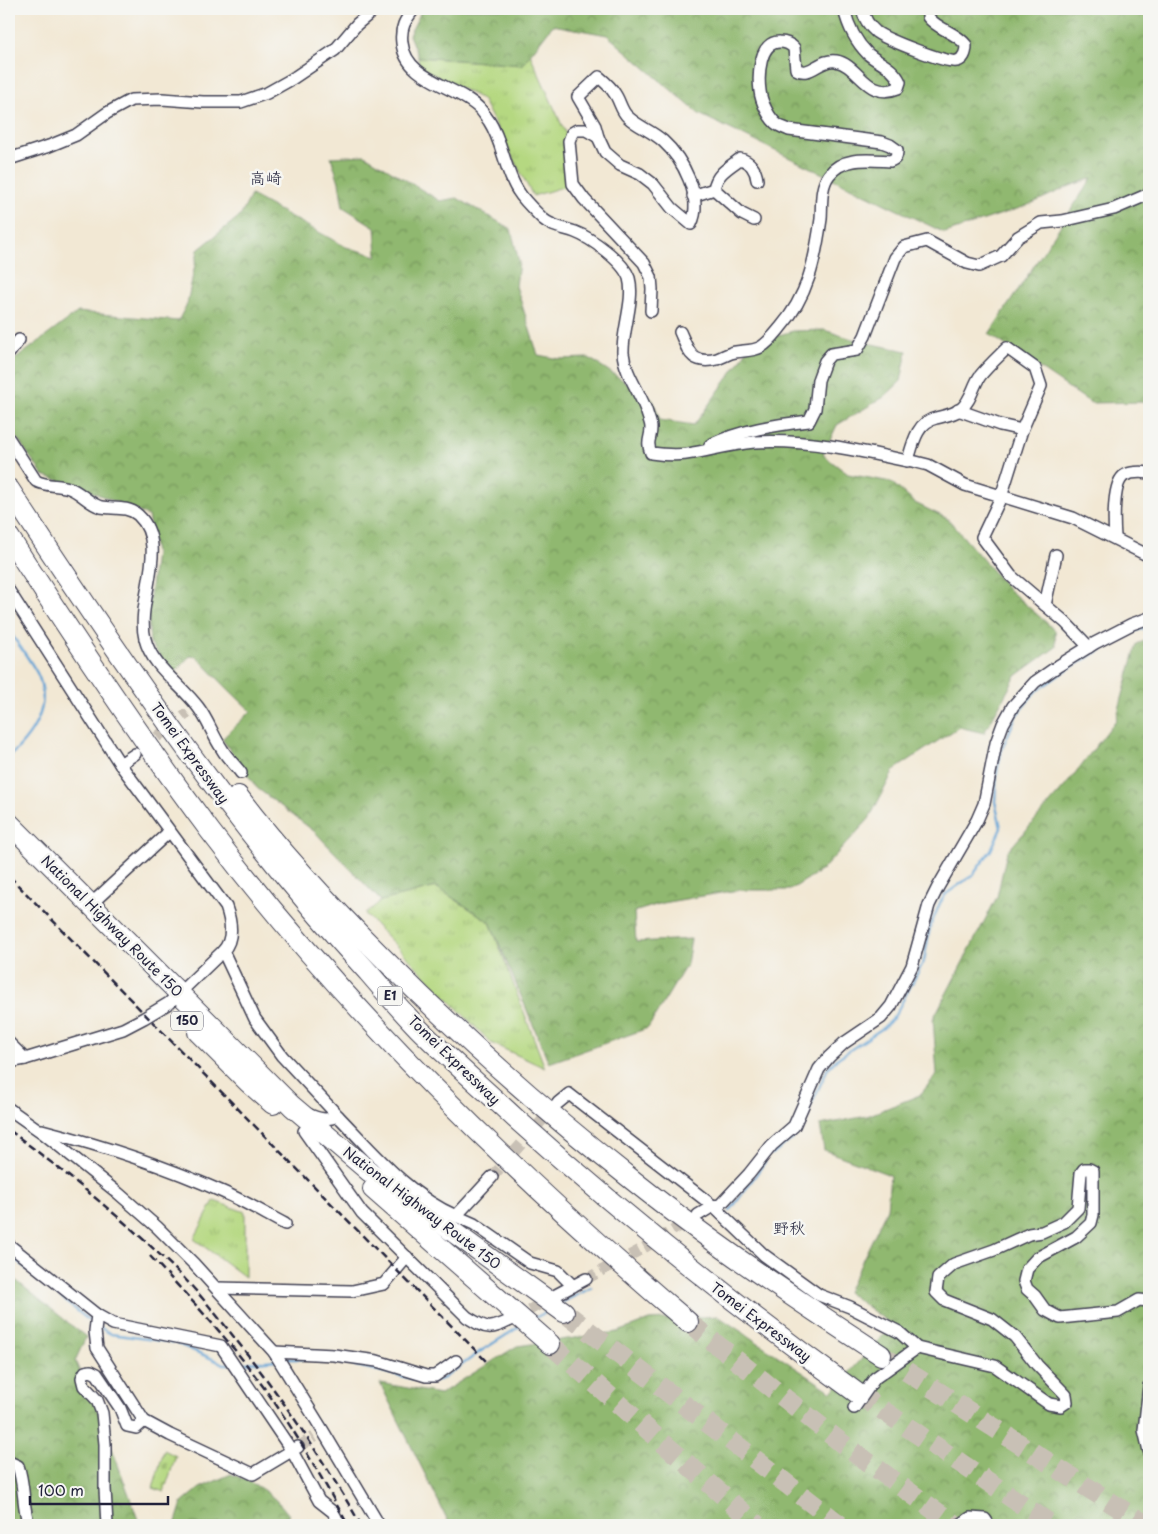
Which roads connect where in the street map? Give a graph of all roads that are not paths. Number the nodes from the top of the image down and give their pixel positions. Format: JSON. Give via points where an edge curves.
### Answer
{"nodes":[{"id":1,"x":375,"y":9,"type":"edge"},
{"id":2,"x":414,"y":9,"type":"edge"},
{"id":3,"x":844,"y":9,"type":"edge"},
{"id":4,"x":862,"y":9,"type":"edge"},
{"id":5,"x":929,"y":9,"type":"edge"},
{"id":6,"x":598,"y":137,"type":"junction"},
{"id":7,"x":9,"y":159,"type":"edge"},
{"id":8,"x":757,"y":180,"type":"dead end"},
{"id":9,"x":714,"y":189,"type":"junction"},
{"id":10,"x":1149,"y":194,"type":"edge"},
{"id":11,"x":693,"y":196,"type":"junction"},
{"id":12,"x":754,"y":220,"type":"dead end"},
{"id":13,"x":651,"y":311,"type":"dead end"},
{"id":14,"x":680,"y":332,"type":"dead end"},
{"id":15,"x":19,"y":340,"type":"dead end"},
{"id":16,"x":9,"y":353,"type":"edge"},
{"id":17,"x":958,"y":410,"type":"junction"},
{"id":18,"x":1022,"y":430,"type":"junction"},
{"id":19,"x":9,"y":439,"type":"edge"},
{"id":20,"x":692,"y":453,"type":"junction"},
{"id":21,"x":908,"y":460,"type":"junction"},
{"id":22,"x":1149,"y":473,"type":"edge"},
{"id":23,"x":9,"y":489,"type":"edge"},
{"id":24,"x":1001,"y":497,"type":"junction"},
{"id":25,"x":20,"y":507,"type":"junction"},
{"id":26,"x":9,"y":538,"type":"edge"},
{"id":27,"x":1115,"y":538,"type":"junction"},
{"id":28,"x":1056,"y":555,"type":"dead end"},
{"id":29,"x":1149,"y":556,"type":"edge"},
{"id":30,"x":9,"y":590,"type":"edge"},
{"id":31,"x":1045,"y":605,"type":"junction"},
{"id":32,"x":1149,"y":618,"type":"edge"},
{"id":33,"x":1089,"y":647,"type":"junction"},
{"id":34,"x":135,"y":754,"type":"tunnel mouth"},
{"id":35,"x":120,"y":764,"type":"junction"},
{"id":36,"x":241,"y":773,"type":"dead end"},
{"id":37,"x":9,"y":823,"type":"edge"},
{"id":38,"x":169,"y":832,"type":"junction"},
{"id":39,"x":9,"y":841,"type":"edge"},
{"id":40,"x":90,"y":905,"type":"junction"},
{"id":41,"x":223,"y":951,"type":"junction"},
{"id":42,"x":174,"y":998,"type":"junction"},
{"id":43,"x":9,"y":1043,"type":"edge"},
{"id":44,"x":25,"y":1059,"type":"junction"},
{"id":45,"x":9,"y":1062,"type":"edge"},
{"id":46,"x":558,"y":1103,"type":"tunnel mouth"},
{"id":47,"x":292,"y":1106,"type":"junction"},
{"id":48,"x":9,"y":1109,"type":"edge"},
{"id":49,"x":338,"y":1116,"type":"junction"},
{"id":50,"x":36,"y":1128,"type":"junction"},
{"id":51,"x":304,"y":1131,"type":"junction"},
{"id":52,"x":492,"y":1177,"type":"tunnel mouth"},
{"id":53,"x":714,"y":1206,"type":"junction"},
{"id":54,"x":698,"y":1215,"type":"tunnel mouth"},
{"id":55,"x":456,"y":1216,"type":"junction"},
{"id":56,"x":285,"y":1224,"type":"dead end"},
{"id":57,"x":9,"y":1244,"type":"edge"},
{"id":58,"x":407,"y":1257,"type":"junction"},
{"id":59,"x":586,"y":1279,"type":"tunnel mouth"},
{"id":60,"x":573,"y":1286,"type":"junction"},
{"id":61,"x":216,"y":1288,"type":"junction"},
{"id":62,"x":1149,"y":1301,"type":"edge"},
{"id":63,"x":559,"y":1304,"type":"joint"},
{"id":64,"x":511,"y":1320,"type":"tunnel mouth"},
{"id":65,"x":97,"y":1322,"type":"junction"},
{"id":66,"x":688,"y":1322,"type":"tunnel mouth"},
{"id":67,"x":550,"y":1344,"type":"tunnel mouth"},
{"id":68,"x":917,"y":1348,"type":"junction"},
{"id":69,"x":274,"y":1352,"type":"junction"},
{"id":70,"x":881,"y":1355,"type":"tunnel mouth"},
{"id":71,"x":456,"y":1361,"type":"dead end"},
{"id":72,"x":1149,"y":1386,"type":"edge"},
{"id":73,"x":855,"y":1401,"type":"joint"},
{"id":74,"x":144,"y":1421,"type":"junction"},
{"id":75,"x":295,"y":1449,"type":"junction"},
{"id":76,"x":1149,"y":1450,"type":"edge"},
{"id":77,"x":9,"y":1462,"type":"edge"},
{"id":78,"x":29,"y":1525,"type":"edge"},
{"id":79,"x":107,"y":1525,"type":"edge"},
{"id":80,"x":340,"y":1525,"type":"edge"},
{"id":81,"x":379,"y":1525,"type":"edge"},
{"id":82,"x":960,"y":1525,"type":"edge"},
{"id":83,"x":989,"y":1525,"type":"edge"}],
"edges":[{"from":1,"to":7,"type":"street","via":[[335,50],[267,93],[241,102],[162,98],[131,100],[76,135]]},
{"from":2,"to":20,"type":"street","via":[[403,22],[402,52],[430,80],[480,108],[492,125],[518,191],[545,221],[592,241],[622,267],[629,278],[623,355],[646,410],[651,428],[648,445],[651,453]]},
{"from":3,"to":14,"type":"street","via":[[851,32],[869,54],[897,75],[898,88],[891,91],[873,87],[836,61],[825,61],[807,72],[800,72],[796,69],[794,48],[777,42],[764,52],[761,63],[762,98],[777,124],[789,130],[882,142],[897,150],[897,155],[890,161],[843,163],[829,174],[822,190],[817,247],[805,289],[793,312],[763,346],[718,359],[695,359],[689,354]]},
{"from":4,"to":5,"type":"street","via":[[868,24],[898,43],[946,60],[956,62],[963,58],[966,45],[931,21]]},
{"from":6,"to":11,"type":"street","via":[[605,152],[653,184],[672,208],[691,224]]},
{"from":6,"to":11,"type":"street","via":[[578,97],[599,77],[615,94],[628,117],[663,141],[679,160],[688,175]]},
{"from":6,"to":13,"type":"street","via":[[586,130],[572,134],[569,141],[573,184],[644,263],[651,277]]},
{"from":8,"to":9,"type":"street","via":[[752,167],[740,159],[721,173]]},
{"from":9,"to":11,"type":"street"},
{"from":9,"to":12,"type":"street","via":[[742,214]]},
{"from":10,"to":20,"type":"street","via":[[1114,209],[1041,223],[1018,237],[1001,256],[979,266],[967,263],[928,241],[904,247],[895,258],[857,350],[831,354],[825,361],[818,380],[816,409],[809,421],[775,425],[726,437]]},
{"from":15,"to":16,"type":"street"},
{"from":17,"to":18,"type":"street"},
{"from":17,"to":18,"type":"street","via":[[968,400],[980,376],[1007,348],[1035,368],[1040,386]]},
{"from":17,"to":21,"type":"street","via":[[930,419],[921,426]]},
{"from":18,"to":24,"type":"street"},
{"from":19,"to":36,"type":"street","via":[[36,481],[42,485],[67,487],[101,507],[128,510],[143,521],[153,545],[142,621],[150,654]]},
{"from":20,"to":21,"type":"street","via":[[755,442],[795,443],[836,446]]},
{"from":21,"to":24,"type":"street","via":[[928,465],[965,485]]},
{"from":22,"to":27,"type":"street","via":[[1124,475],[1120,480],[1115,499]]},
{"from":23,"to":25,"type":"highway","name":"Tomei Expressway","number":"E1"},
{"from":24,"to":27,"type":"street","via":[[1073,518]]},
{"from":24,"to":31,"type":"street","via":[[982,537],[1011,576]]},
{"from":25,"to":70,"type":"highway","name":"Tomei Expressway","number":"E1","via":[[248,810],[317,889],[416,992],[524,1092],[636,1183],[787,1293]]},
{"from":25,"to":73,"type":"highway","name":"Tomei Expressway","number":"E1","via":[[138,682],[238,819],[303,900],[418,1027],[610,1202]]},
{"from":26,"to":66,"type":"highway","name":"Tomei Expressway","number":"E1","via":[[69,632],[211,832],[341,988],[463,1116],[613,1258]]},
{"from":27,"to":29,"type":"street"},
{"from":28,"to":31,"type":"street"},
{"from":30,"to":35,"type":"street"},
{"from":31,"to":33,"type":"street"},
{"from":32,"to":33,"type":"street"},
{"from":33,"to":53,"type":"street","via":[[1035,682],[1013,706],[1003,724],[984,804],[929,905],[912,966],[891,1006],[881,1018],[829,1057],[820,1069],[794,1126],[772,1145],[720,1205]]},
{"from":34,"to":35,"type":"street"},
{"from":35,"to":38,"type":"street"},
{"from":37,"to":40,"type":"highway","name":"National Highway Route 150","number":"150"},
{"from":38,"to":40,"type":"street"},
{"from":38,"to":41,"type":"street","via":[[226,906],[231,932]]},
{"from":39,"to":42,"type":"highway","name":"National Highway Route 150","number":"150"},
{"from":40,"to":42,"type":"highway","name":"National Highway Route 150","number":"150"},
{"from":41,"to":42,"type":"street"},
{"from":41,"to":49,"type":"street","via":[[255,1019],[282,1056]]},
{"from":42,"to":44,"type":"street","via":[[123,1029]]},
{"from":42,"to":47,"type":"highway","name":"National Highway Route 150","number":"150"},
{"from":42,"to":51,"type":"highway","name":"National Highway Route 150","number":"150","via":[[248,1082]]},
{"from":43,"to":44,"type":"street"},
{"from":44,"to":45,"type":"street"},
{"from":46,"to":53,"type":"street","via":[[569,1094]]},
{"from":47,"to":49,"type":"street","via":[[320,1119]]},
{"from":47,"to":63,"type":"highway","name":"National Highway Route 150","number":"150","via":[[370,1172]]},
{"from":48,"to":50,"type":"street"},
{"from":49,"to":55,"type":"street","via":[[411,1188]]},
{"from":50,"to":56,"type":"street","via":[[167,1169]]},
{"from":50,"to":61,"type":"street","via":[[157,1227]]},
{"from":51,"to":58,"type":"street","via":[[362,1213]]},
{"from":51,"to":67,"type":"highway","name":"National Highway Route 150","number":"150"},
{"from":52,"to":55,"type":"street"},
{"from":53,"to":54,"type":"street"},
{"from":53,"to":68,"type":"street","via":[[764,1255],[819,1294],[899,1332]]},
{"from":55,"to":60,"type":"street","via":[[474,1224],[530,1262],[558,1271]]},
{"from":57,"to":65,"type":"street"},
{"from":58,"to":61,"type":"street","via":[[384,1284],[352,1291]]},
{"from":58,"to":64,"type":"street","via":[[467,1317],[492,1329]]},
{"from":59,"to":60,"type":"street"},
{"from":60,"to":63,"type":"street"},
{"from":61,"to":69,"type":"street"},
{"from":62,"to":68,"type":"street","via":[[1139,1300],[1118,1312],[1060,1318],[1045,1310],[1027,1289],[1024,1281],[1027,1269],[1037,1258],[1076,1237],[1091,1223],[1093,1171],[1084,1169],[1078,1208],[1064,1222],[954,1264],[938,1278],[936,1292],[944,1300],[992,1319],[1015,1337],[1066,1395],[1067,1402],[1061,1406],[1049,1404],[995,1366]]},
{"from":65,"to":74,"type":"street","via":[[97,1348]]},
{"from":65,"to":75,"type":"street","via":[[221,1346]]},
{"from":68,"to":73,"type":"street","via":[[875,1378]]},
{"from":69,"to":71,"type":"street","via":[[377,1361],[426,1376],[435,1376]]},
{"from":69,"to":81,"type":"street","via":[[319,1434]]},
{"from":72,"to":76,"type":"street","via":[[1144,1430]]},
{"from":74,"to":75,"type":"street","via":[[252,1474]]},
{"from":74,"to":79,"type":"street","via":[[136,1428],[127,1426],[120,1408],[97,1374],[85,1372],[82,1378],[84,1386],[98,1400],[102,1413]]},
{"from":75,"to":80,"type":"street","via":[[319,1501],[333,1512]]},
{"from":77,"to":78,"type":"street","via":[[18,1466],[22,1474]]},
{"from":82,"to":83,"type":"street","via":[[970,1518],[985,1519]]}]}
